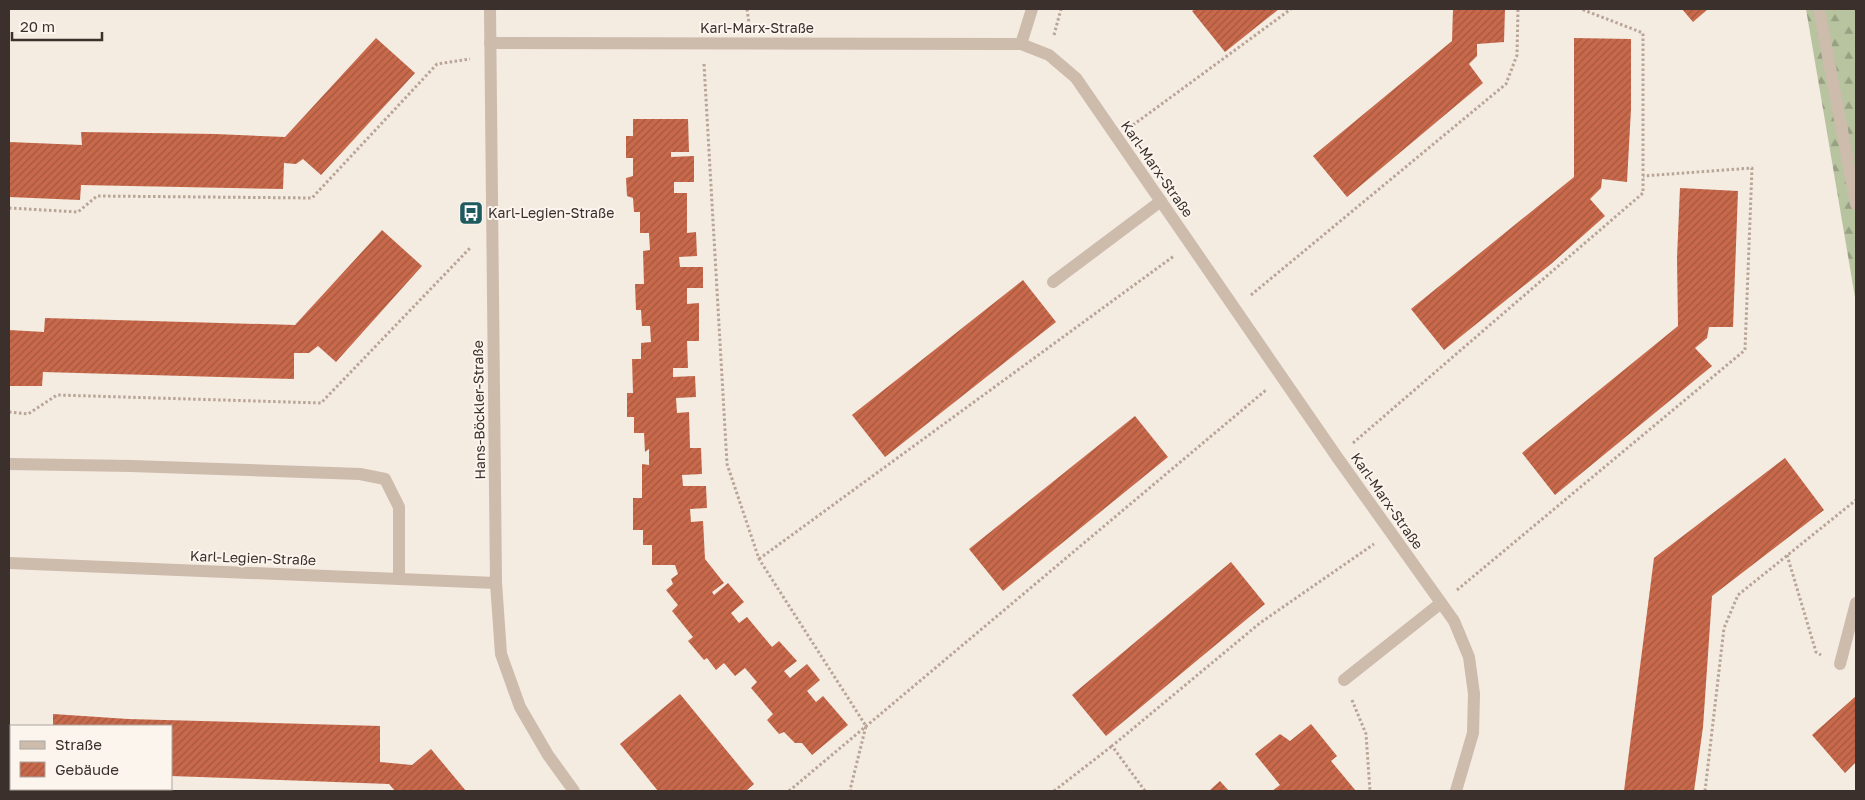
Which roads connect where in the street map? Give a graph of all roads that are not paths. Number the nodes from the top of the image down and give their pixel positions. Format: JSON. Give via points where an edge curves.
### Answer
{"nodes":[{"id":1,"x":490,"y":9,"type":"edge"},
{"id":2,"x":1032,"y":9,"type":"edge"},
{"id":3,"x":1819,"y":9,"type":"edge"},
{"id":4,"x":1020,"y":44,"type":"junction"},
{"id":5,"x":490,"y":50,"type":"junction"},
{"id":6,"x":1161,"y":201,"type":"junction"},
{"id":7,"x":1856,"y":204,"type":"edge"},
{"id":8,"x":1053,"y":282,"type":"dead end"},
{"id":9,"x":9,"y":464,"type":"edge"},
{"id":10,"x":9,"y":563,"type":"edge"},
{"id":11,"x":399,"y":579,"type":"junction"},
{"id":12,"x":496,"y":583,"type":"junction"},
{"id":13,"x":1441,"y":603,"type":"junction"},
{"id":14,"x":1856,"y":603,"type":"edge"},
{"id":15,"x":1840,"y":664,"type":"road end"},
{"id":16,"x":1344,"y":680,"type":"road end"},
{"id":17,"x":574,"y":791,"type":"edge"},
{"id":18,"x":1456,"y":791,"type":"edge"}],
"edges":[{"from":1,"to":5,"type":"street","name":"Hans-Böckler-Straße"},
{"from":2,"to":4,"type":"street"},
{"from":3,"to":7,"type":"street"},
{"from":4,"to":5,"type":"street","name":"Karl-Marx-Straße","via":[[703,43]]},
{"from":4,"to":6,"type":"street","name":"Karl-Marx-Straße","via":[[1049,55],[1076,78]]},
{"from":5,"to":12,"type":"street","name":"Hans-Böckler-Straße"},
{"from":6,"to":8,"type":"street"},
{"from":6,"to":13,"type":"street","name":"Karl-Marx-Straße"},
{"from":9,"to":11,"type":"street","via":[[360,474],[385,479],[399,507]]},
{"from":10,"to":11,"type":"street","name":"Karl-Legien-Straße"},
{"from":11,"to":12,"type":"street","name":"Karl-Legien-Straße"},
{"from":12,"to":17,"type":"street","name":"Hans-Böckler-Straße","via":[[501,654],[520,707]]},
{"from":13,"to":16,"type":"street"},
{"from":13,"to":18,"type":"street","name":"Karl-Marx-Straße","via":[[1454,621],[1469,657],[1474,694],[1473,733]]},
{"from":14,"to":15,"type":"street"}]}
